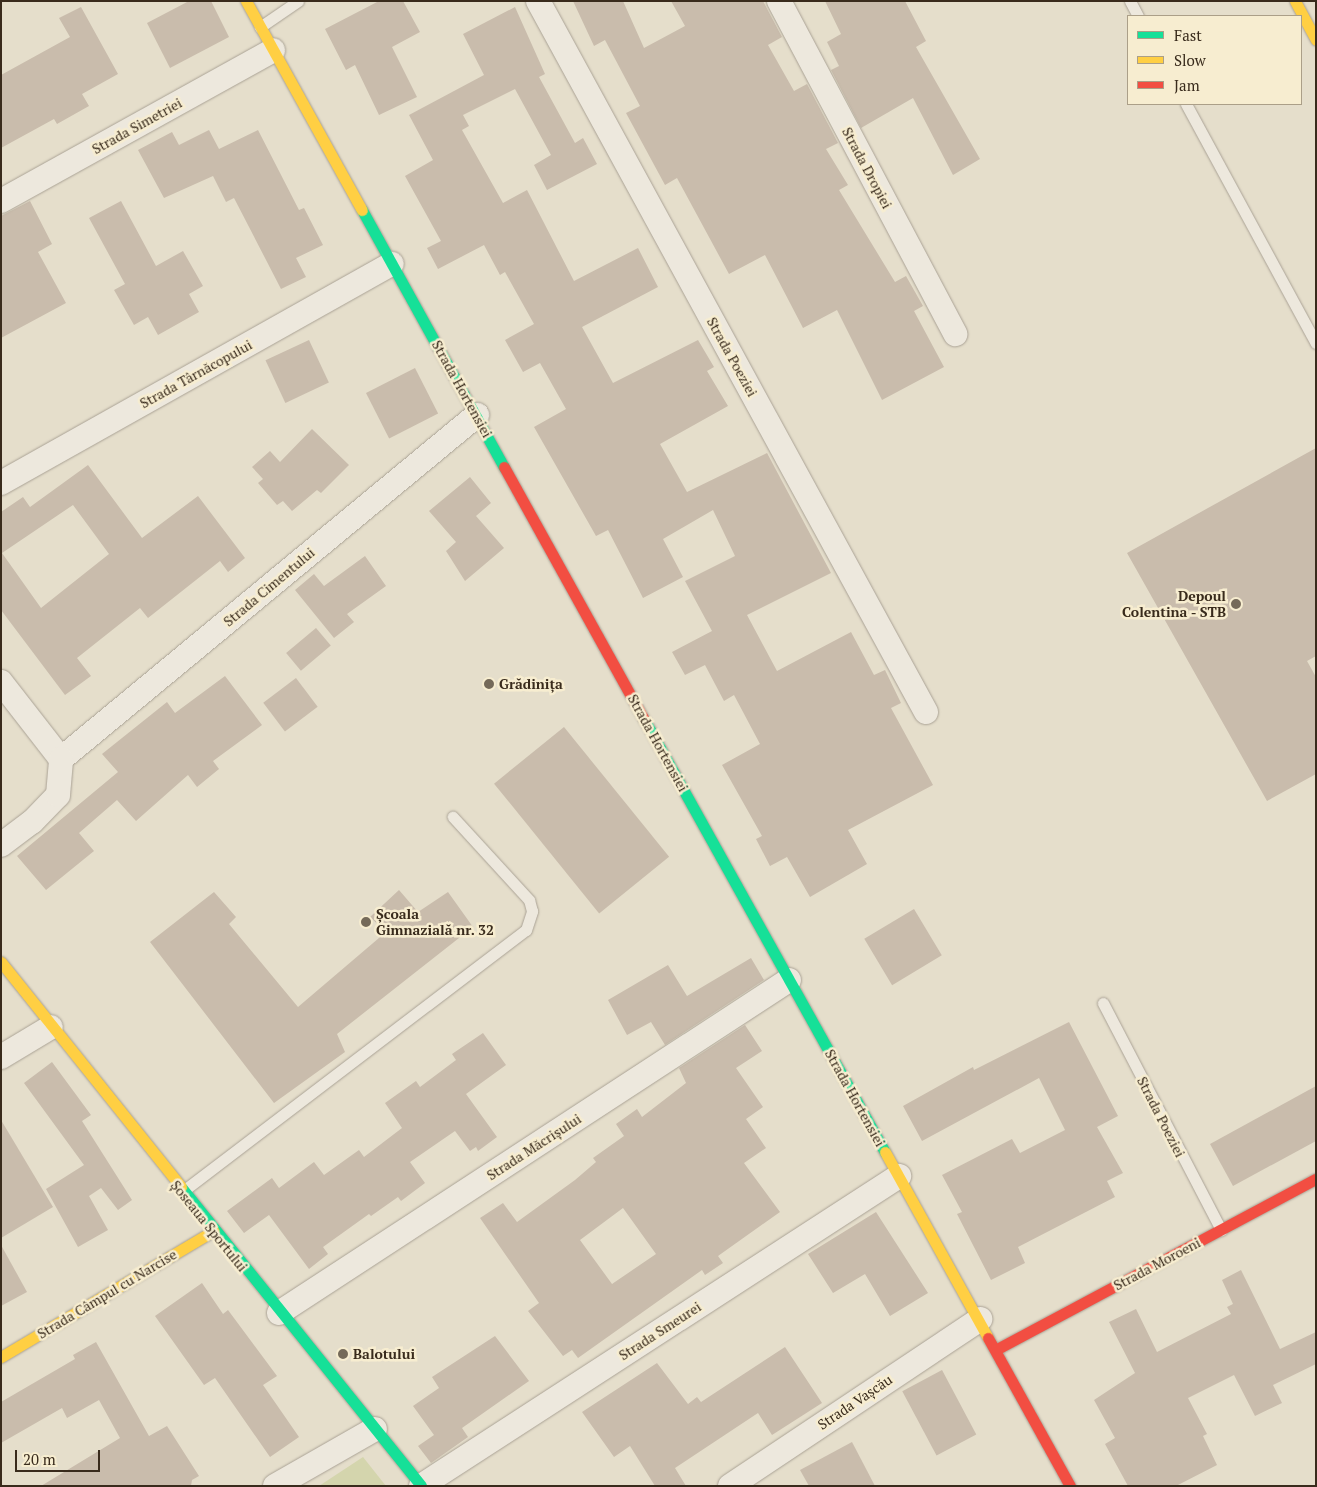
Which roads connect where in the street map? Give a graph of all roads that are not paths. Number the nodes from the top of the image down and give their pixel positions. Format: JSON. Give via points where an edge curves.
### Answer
{"nodes":[{"id":1,"x":246,"y":1,"type":"edge"},
{"id":2,"x":298,"y":1,"type":"edge"},
{"id":3,"x":538,"y":1,"type":"edge"},
{"id":4,"x":778,"y":1,"type":"edge"},
{"id":5,"x":1130,"y":1,"type":"edge"},
{"id":6,"x":1295,"y":1,"type":"edge"},
{"id":7,"x":1137,"y":15,"type":"edge"},
{"id":8,"x":260,"y":27,"type":"junction"},
{"id":9,"x":1316,"y":40,"type":"edge"},
{"id":10,"x":273,"y":50,"type":"junction"},
{"id":11,"x":1187,"y":105,"type":"edge"},
{"id":12,"x":1,"y":201,"type":"edge"},
{"id":13,"x":392,"y":264,"type":"junction"},
{"id":14,"x":955,"y":334,"type":"dead end"},
{"id":15,"x":1316,"y":343,"type":"edge"},
{"id":16,"x":477,"y":415,"type":"junction"},
{"id":17,"x":1,"y":483,"type":"edge"},
{"id":18,"x":1,"y":682,"type":"edge"},
{"id":19,"x":926,"y":712,"type":"dead end"},
{"id":20,"x":61,"y":759,"type":"junction"},
{"id":21,"x":453,"y":817,"type":"dead end"},
{"id":22,"x":1,"y":845,"type":"edge"},
{"id":23,"x":1,"y":962,"type":"edge"},
{"id":24,"x":789,"y":980,"type":"junction"},
{"id":25,"x":1103,"y":1004,"type":"dead end"},
{"id":26,"x":51,"y":1027,"type":"junction"},
{"id":27,"x":1,"y":1057,"type":"edge"},
{"id":28,"x":899,"y":1176,"type":"junction"},
{"id":29,"x":1316,"y":1179,"type":"edge"},
{"id":30,"x":182,"y":1192,"type":"junction"},
{"id":31,"x":1221,"y":1230,"type":"junction"},
{"id":32,"x":213,"y":1231,"type":"junction"},
{"id":33,"x":279,"y":1313,"type":"junction"},
{"id":34,"x":980,"y":1319,"type":"junction"},
{"id":35,"x":997,"y":1349,"type":"junction"},
{"id":36,"x":1,"y":1357,"type":"edge"},
{"id":37,"x":375,"y":1429,"type":"junction"},
{"id":38,"x":276,"y":1486,"type":"edge"},
{"id":39,"x":421,"y":1486,"type":"edge"},
{"id":40,"x":730,"y":1486,"type":"edge"},
{"id":41,"x":1070,"y":1486,"type":"edge"}],
"edges":[{"from":1,"to":8,"type":"street","name":"Strada Hortensiei"},
{"from":2,"to":8,"type":"lane"},
{"from":3,"to":19,"type":"street","name":"Strada Poeziei"},
{"from":4,"to":14,"type":"street","name":"Strada Dropiei"},
{"from":5,"to":7,"type":"lane"},
{"from":6,"to":9,"type":"street"},
{"from":8,"to":10,"type":"street","name":"Strada Hortensiei"},
{"from":10,"to":12,"type":"street","name":"Strada Simetriei"},
{"from":10,"to":13,"type":"street","name":"Strada Hortensiei"},
{"from":11,"to":15,"type":"lane"},
{"from":13,"to":16,"type":"street","name":"Strada Hortensiei"},
{"from":13,"to":17,"type":"street","name":"Strada Târnăcopului"},
{"from":16,"to":20,"type":"street","name":"Strada Cimentului"},
{"from":16,"to":24,"type":"street","name":"Strada Hortensiei"},
{"from":18,"to":20,"type":"street"},
{"from":20,"to":22,"type":"street","via":[[58,795],[32,822]]},
{"from":21,"to":30,"type":"lane","via":[[529,900],[532,910],[526,930]]},
{"from":23,"to":26,"type":"street","name":"Șoseaua Sportului"},
{"from":24,"to":28,"type":"street","name":"Strada Hortensiei"},
{"from":24,"to":33,"type":"street","name":"Strada Măcrișului"},
{"from":25,"to":31,"type":"lane","name":"Strada Poeziei"},
{"from":26,"to":27,"type":"street"},
{"from":26,"to":30,"type":"street","name":"Șoseaua Sportului"},
{"from":28,"to":34,"type":"street","name":"Strada Hortensiei"},
{"from":28,"to":39,"type":"street","name":"Strada Smeurei"},
{"from":29,"to":31,"type":"street","name":"Strada Moroeni"},
{"from":30,"to":32,"type":"street","name":"Șoseaua Sportului"},
{"from":31,"to":35,"type":"street","name":"Strada Moroeni"},
{"from":32,"to":33,"type":"street","name":"Șoseaua Sportului"},
{"from":32,"to":36,"type":"street","name":"Strada Câmpul cu Narcise"},
{"from":33,"to":37,"type":"street","name":"Șoseaua Sportului"},
{"from":34,"to":35,"type":"street","name":"Strada Hortensiei"},
{"from":34,"to":40,"type":"street","name":"Strada Vașcău"},
{"from":35,"to":41,"type":"street","name":"Strada Hortensiei"},
{"from":37,"to":38,"type":"street"},
{"from":37,"to":39,"type":"street","name":"Șoseaua Sportului"}]}
